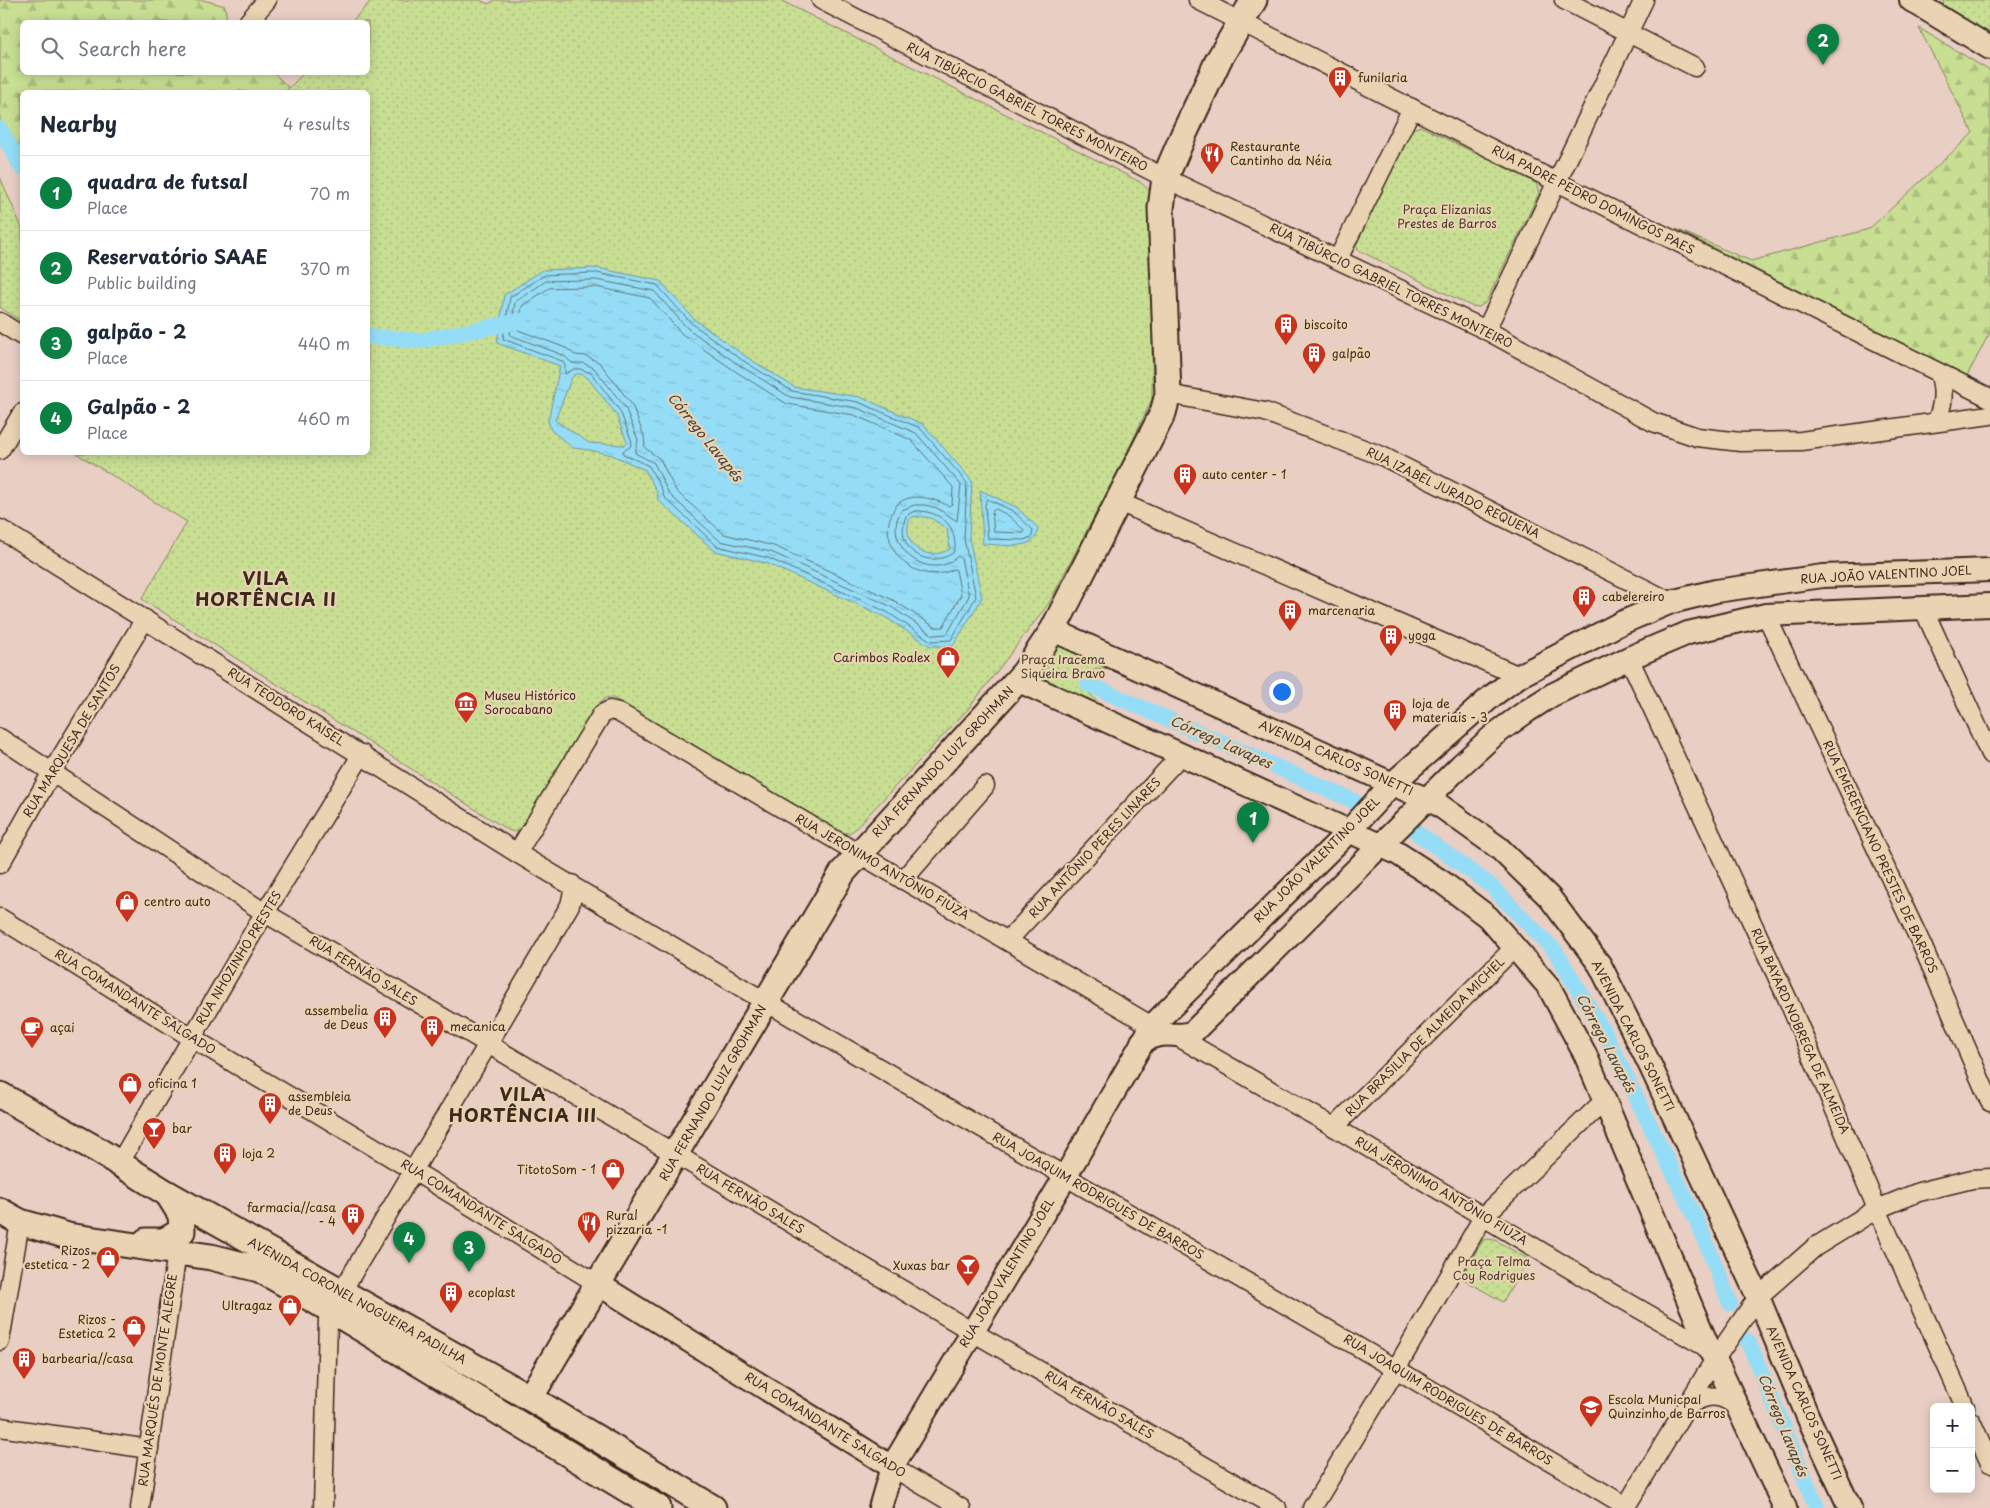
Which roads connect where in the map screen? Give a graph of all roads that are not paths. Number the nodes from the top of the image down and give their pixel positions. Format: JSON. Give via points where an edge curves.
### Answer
{"nodes":[{"id":1,"x":266,"y":0,"type":"edge"},
{"id":2,"x":821,"y":0,"type":"edge"},
{"id":3,"x":1198,"y":0,"type":"edge"},
{"id":4,"x":1254,"y":0,"type":"edge"},
{"id":5,"x":1564,"y":0,"type":"edge"},
{"id":6,"x":1644,"y":0,"type":"edge"},
{"id":7,"x":1911,"y":0,"type":"edge"},
{"id":8,"x":250,"y":20,"type":"edge"},
{"id":9,"x":1241,"y":22,"type":"junction"},
{"id":10,"x":1628,"y":32,"type":"junction"},
{"id":11,"x":1990,"y":48,"type":"edge"},
{"id":12,"x":1696,"y":67,"type":"dead end"},
{"id":13,"x":1412,"y":108,"type":"junction"},
{"id":14,"x":1165,"y":178,"type":"junction"},
{"id":15,"x":1557,"y":182,"type":"junction"},
{"id":16,"x":1338,"y":259,"type":"junction"},
{"id":17,"x":0,"y":322,"type":"edge"},
{"id":18,"x":1486,"y":330,"type":"junction"},
{"id":19,"x":20,"y":335,"type":"edge"},
{"id":20,"x":1939,"y":372,"type":"junction"},
{"id":21,"x":1168,"y":394,"type":"junction"},
{"id":22,"x":1990,"y":398,"type":"edge"},
{"id":23,"x":1990,"y":415,"type":"edge"},
{"id":24,"x":20,"y":416,"type":"edge"},
{"id":25,"x":1936,"y":422,"type":"junction"},
{"id":26,"x":0,"y":450,"type":"edge"},
{"id":27,"x":1119,"y":502,"type":"junction"},
{"id":28,"x":0,"y":530,"type":"edge"},
{"id":29,"x":1990,"y":570,"type":"edge"},
{"id":30,"x":1671,"y":602,"type":"junction"},
{"id":31,"x":1990,"y":605,"type":"edge"},
{"id":32,"x":1923,"y":608,"type":"junction"},
{"id":33,"x":1766,"y":614,"type":"junction"},
{"id":34,"x":145,"y":619,"type":"junction"},
{"id":35,"x":1053,"y":630,"type":"junction"},
{"id":36,"x":1629,"y":658,"type":"junction"},
{"id":37,"x":1021,"y":676,"type":"junction"},
{"id":38,"x":1519,"y":676,"type":"junction"},
{"id":39,"x":0,"y":738,"type":"edge"},
{"id":40,"x":362,"y":754,"type":"junction"},
{"id":41,"x":1990,"y":754,"type":"edge"},
{"id":42,"x":1181,"y":755,"type":"junction"},
{"id":43,"x":52,"y":772,"type":"junction"},
{"id":44,"x":1392,"y":784,"type":"junction"},
{"id":45,"x":985,"y":786,"type":"dead end"},
{"id":46,"x":1427,"y":800,"type":"junction"},
{"id":47,"x":1348,"y":832,"type":"junction"},
{"id":48,"x":1381,"y":846,"type":"junction"},
{"id":49,"x":518,"y":853,"type":"junction"},
{"id":50,"x":858,"y":854,"type":"junction"},
{"id":51,"x":0,"y":864,"type":"edge"},
{"id":52,"x":903,"y":880,"type":"junction"},
{"id":53,"x":572,"y":884,"type":"junction"},
{"id":54,"x":265,"y":913,"type":"junction"},
{"id":55,"x":0,"y":918,"type":"edge"},
{"id":56,"x":1008,"y":940,"type":"junction"},
{"id":57,"x":1515,"y":947,"type":"junction"},
{"id":58,"x":766,"y":1002,"type":"junction"},
{"id":59,"x":1158,"y":1027,"type":"junction"},
{"id":60,"x":192,"y":1038,"type":"junction"},
{"id":61,"x":1197,"y":1039,"type":"junction"},
{"id":62,"x":488,"y":1045,"type":"junction"},
{"id":63,"x":0,"y":1095,"type":"edge"},
{"id":64,"x":1605,"y":1100,"type":"junction"},
{"id":65,"x":1990,"y":1102,"type":"edge"},
{"id":66,"x":1334,"y":1126,"type":"junction"},
{"id":67,"x":677,"y":1155,"type":"junction"},
{"id":68,"x":119,"y":1164,"type":"junction"},
{"id":69,"x":414,"y":1171,"type":"junction"},
{"id":70,"x":1065,"y":1177,"type":"junction"},
{"id":71,"x":1990,"y":1178,"type":"edge"},
{"id":72,"x":168,"y":1194,"type":"junction"},
{"id":73,"x":1877,"y":1209,"type":"junction"},
{"id":74,"x":10,"y":1217,"type":"edge"},
{"id":75,"x":1484,"y":1217,"type":"junction"},
{"id":76,"x":179,"y":1242,"type":"junction"},
{"id":77,"x":598,"y":1284,"type":"junction"},
{"id":78,"x":1758,"y":1297,"type":"junction"},
{"id":79,"x":337,"y":1301,"type":"junction"},
{"id":80,"x":971,"y":1331,"type":"junction"},
{"id":81,"x":0,"y":1341,"type":"edge"},
{"id":82,"x":1712,"y":1354,"type":"junction"},
{"id":83,"x":1396,"y":1368,"type":"junction"},
{"id":84,"x":530,"y":1398,"type":"junction"},
{"id":85,"x":1963,"y":1403,"type":"edge"},
{"id":86,"x":1686,"y":1407,"type":"junction"},
{"id":87,"x":1738,"y":1408,"type":"junction"},
{"id":88,"x":0,"y":1427,"type":"edge"},
{"id":89,"x":1975,"y":1430,"type":"edge"},
{"id":90,"x":149,"y":1449,"type":"junction"},
{"id":91,"x":1990,"y":1463,"type":"edge"},
{"id":92,"x":892,"y":1467,"type":"junction"},
{"id":93,"x":1626,"y":1507,"type":"edge"},
{"id":94,"x":140,"y":1508,"type":"edge"},
{"id":95,"x":323,"y":1508,"type":"edge"},
{"id":96,"x":658,"y":1508,"type":"edge"},
{"id":97,"x":713,"y":1508,"type":"edge"},
{"id":98,"x":880,"y":1508,"type":"edge"},
{"id":99,"x":961,"y":1508,"type":"edge"},
{"id":100,"x":1277,"y":1508,"type":"edge"},
{"id":101,"x":1312,"y":1508,"type":"edge"},
{"id":102,"x":1785,"y":1508,"type":"edge"},
{"id":103,"x":1850,"y":1508,"type":"edge"}],
"edges":[{"from":1,"to":8,"type":"street"},
{"from":2,"to":14,"type":"street","name":"RUA TIBÚRCIO GABRIEL TORRES MONTEIRO"},
{"from":3,"to":9,"type":"street","name":"RUA PADRE PEDRO DOMINGOS PAES"},
{"from":4,"to":9,"type":"main road","name":"RUA FERNANDO LUIZ GROHMAN"},
{"from":5,"to":10,"type":"street"},
{"from":6,"to":10,"type":"street"},
{"from":7,"to":11,"type":"street"},
{"from":9,"to":13,"type":"street","name":"RUA PADRE PEDRO DOMINGOS PAES"},
{"from":9,"to":14,"type":"main road","name":"RUA FERNANDO LUIZ GROHMAN","via":[[1202,95]]},
{"from":10,"to":12,"type":"street"},
{"from":10,"to":15,"type":"street"},
{"from":13,"to":15,"type":"street","name":"RUA PADRE PEDRO DOMINGOS PAES"},
{"from":13,"to":16,"type":"street"},
{"from":14,"to":16,"type":"street","name":"RUA TIBÚRCIO GABRIEL TORRES MONTEIRO"},
{"from":14,"to":21,"type":"main road","name":"RUA FERNANDO LUIZ GROHMAN","via":[[1162,208]]},
{"from":15,"to":18,"type":"street"},
{"from":15,"to":20,"type":"street","name":"RUA PADRE PEDRO DOMINGOS PAES"},
{"from":16,"to":18,"type":"street","name":"RUA TIBÚRCIO GABRIEL TORRES MONTEIRO"},
{"from":17,"to":19,"type":"street"},
{"from":18,"to":25,"type":"street","name":"RUA TIBÚRCIO GABRIEL TORRES MONTEIRO","via":[[1653,422],[1697,437],[1741,442],[1801,440]]},
{"from":20,"to":22,"type":"street","name":"RUA PADRE PEDRO DOMINGOS PAES"},
{"from":20,"to":25,"type":"street","via":[[1943,398]]},
{"from":21,"to":27,"type":"main road","name":"RUA FERNANDO LUIZ GROHMAN","via":[[1163,413]]},
{"from":21,"to":30,"type":"street","name":"RUA IZABEL JURADO REQUENA","via":[[1265,412],[1382,456]]},
{"from":23,"to":25,"type":"street","name":"RUA TIBÚRCIO GABRIEL TORRES MONTEIRO"},
{"from":24,"to":26,"type":"street"},
{"from":27,"to":35,"type":"main road","name":"RUA FERNANDO LUIZ GROHMAN"},
{"from":27,"to":38,"type":"street"},
{"from":28,"to":34,"type":"street","name":"RUA TEODORO KAISEL"},
{"from":29,"to":30,"type":"street","name":"RUA JOÃO VALENTINO JOEL","via":[[1823,576],[1716,591]]},
{"from":30,"to":38,"type":"street","name":"RUA JOÃO VALENTINO JOEL","via":[[1621,623]]},
{"from":31,"to":32,"type":"street"},
{"from":32,"to":33,"type":"street"},
{"from":32,"to":41,"type":"street"},
{"from":33,"to":36,"type":"street","via":[[1688,633]]},
{"from":33,"to":65,"type":"street","name":"RUA EMERENCIANO PRESTES DE BARROS","via":[[1917,934]]},
{"from":34,"to":40,"type":"street","name":"RUA TEODORO KAISEL"},
{"from":34,"to":43,"type":"street","name":"RUA MARQUESA DE SANTOS"},
{"from":35,"to":37,"type":"main road","name":"RUA FERNANDO LUIZ GROHMAN"},
{"from":35,"to":44,"type":"street","name":"AVENIDA CARLOS SONETTI"},
{"from":36,"to":46,"type":"street","via":[[1552,695],[1527,711],[1481,747]]},
{"from":36,"to":73,"type":"street","name":"RUA BAYARD NOBREGA DE ALMEIDA","via":[[1788,1000]]},
{"from":37,"to":42,"type":"street"},
{"from":37,"to":50,"type":"main road","name":"RUA FERNANDO LUIZ GROHMAN"},
{"from":38,"to":44,"type":"street","name":"RUA JOÃO VALENTINO JOEL","via":[[1466,717]]},
{"from":39,"to":43,"type":"street","name":"RUA FERNÃO SALES"},
{"from":40,"to":49,"type":"street","name":"RUA TEODORO KAISEL"},
{"from":40,"to":54,"type":"street","name":"RUA NHOZINHO PRESTES"},
{"from":42,"to":47,"type":"street"},
{"from":42,"to":56,"type":"street","name":"RUA ANTÔNIO PERES LINARES"},
{"from":43,"to":51,"type":"street","name":"RUA MARQUESA DE SANTOS"},
{"from":43,"to":54,"type":"street","name":"RUA FERNÃO SALES"},
{"from":44,"to":46,"type":"street","name":"AVENIDA CARLOS SONETTI"},
{"from":44,"to":47,"type":"street","name":"RUA JOÃO VALENTINO JOEL"},
{"from":45,"to":52,"type":"street"},
{"from":46,"to":48,"type":"street"},
{"from":46,"to":78,"type":"street","name":"AVENIDA CARLOS SONETTI","via":[[1499,848],[1550,898],[1600,965]]},
{"from":47,"to":48,"type":"street"},
{"from":47,"to":59,"type":"street","name":"RUA JOÃO VALENTINO JOEL"},
{"from":48,"to":57,"type":"street","via":[[1442,882],[1488,918]]},
{"from":48,"to":61,"type":"street"},
{"from":49,"to":50,"type":"street","name":"RUA JERONIMO ANTÔNIO FIUZA","via":[[602,714],[610,710]]},
{"from":49,"to":53,"type":"street","name":"RUA TEODORO KAISEL"},
{"from":50,"to":52,"type":"street","name":"RUA JERONIMO ANTÔNIO FIUZA"},
{"from":50,"to":58,"type":"main road","name":"RUA FERNANDO LUIZ GROHMAN","via":[[843,872]]},
{"from":52,"to":56,"type":"street","name":"RUA JERONIMO ANTÔNIO FIUZA"},
{"from":53,"to":58,"type":"street","name":"RUA JOAQUIM RODRIGUES DE BARROS"},
{"from":53,"to":62,"type":"street","via":[[570,905]]},
{"from":54,"to":60,"type":"street","name":"RUA NHOZINHO PRESTES"},
{"from":54,"to":62,"type":"street","name":"RUA FERNÃO SALES"},
{"from":55,"to":60,"type":"street","name":"RUA COMANDANTE SALGADO"},
{"from":56,"to":59,"type":"street","name":"RUA JERONIMO ANTÔNIO FIUZA"},
{"from":57,"to":64,"type":"street","via":[[1549,988],[1585,1054]]},
{"from":57,"to":66,"type":"street","name":"RUA BRASILIA DE ALMEIDA MICHEL"},
{"from":58,"to":67,"type":"main road","name":"RUA FERNANDO LUIZ GROHMAN"},
{"from":58,"to":70,"type":"street","name":"RUA JOAQUIM RODRIGUES DE BARROS"},
{"from":59,"to":61,"type":"street","name":"RUA JERONIMO ANTÔNIO FIUZA","via":[[1174,1012],[1185,1015]]},
{"from":59,"to":70,"type":"street","name":"RUA JOÃO VALENTINO JOEL"},
{"from":60,"to":68,"type":"street","name":"RUA NHOZINHO PRESTES"},
{"from":60,"to":69,"type":"street","name":"RUA COMANDANTE SALGADO"},
{"from":61,"to":66,"type":"street","name":"RUA JERONIMO ANTÔNIO FIUZA"},
{"from":62,"to":67,"type":"street","name":"RUA FERNÃO SALES"},
{"from":62,"to":69,"type":"street"},
{"from":63,"to":68,"type":"main road","name":"AVENIDA CORONEL NOGUEIRA PADILHA"},
{"from":64,"to":75,"type":"street"},
{"from":64,"to":82,"type":"street"},
{"from":66,"to":75,"type":"street","name":"RUA JERONIMO ANTÔNIO FIUZA"},
{"from":67,"to":77,"type":"main road","name":"RUA FERNANDO LUIZ GROHMAN"},
{"from":67,"to":80,"type":"street","name":"RUA FERNÃO SALES"},
{"from":68,"to":72,"type":"main road","name":"AVENIDA CORONEL NOGUEIRA PADILHA"},
{"from":69,"to":77,"type":"street","name":"RUA COMANDANTE SALGADO"},
{"from":69,"to":79,"type":"street"},
{"from":70,"to":80,"type":"street","name":"RUA JOÃO VALENTINO JOEL"},
{"from":70,"to":83,"type":"street","name":"RUA JOAQUIM RODRIGUES DE BARROS"},
{"from":71,"to":73,"type":"street","via":[[1972,1179],[1919,1192]]},
{"from":72,"to":76,"type":"main road","via":[[181,1215]]},
{"from":72,"to":79,"type":"main road","name":"AVENIDA CORONEL NOGUEIRA PADILHA"},
{"from":73,"to":78,"type":"street","via":[[1815,1247]]},
{"from":73,"to":85,"type":"street","name":"RUA BAYARD NOBREGA DE ALMEIDA"},
{"from":74,"to":76,"type":"main road","via":[[68,1236],[95,1240]]},
{"from":74,"to":81,"type":"street"},
{"from":75,"to":82,"type":"street","name":"RUA JERONIMO ANTÔNIO FIUZA"},
{"from":75,"to":83,"type":"street"},
{"from":76,"to":79,"type":"main road","name":"AVENIDA CORONEL NOGUEIRA PADILHA","via":[[211,1257],[259,1269]]},
{"from":76,"to":90,"type":"street","name":"RUA MARQUÉS DE MONTE ALEGRE"},
{"from":77,"to":84,"type":"main road","name":"RUA FERNANDO LUIZ GROHMAN"},
{"from":77,"to":92,"type":"street","name":"RUA COMANDANTE SALGADO"},
{"from":78,"to":82,"type":"street"},
{"from":78,"to":103,"type":"street","name":"AVENIDA CARLOS SONETTI","via":[[1808,1418]]},
{"from":79,"to":84,"type":"main road","name":"AVENIDA CORONEL NOGUEIRA PADILHA"},
{"from":79,"to":95,"type":"street","via":[[328,1320]]},
{"from":79,"to":96,"type":"main road","name":"AVENIDA CORONEL NOGUEIRA PADILHA"},
{"from":80,"to":92,"type":"street","name":"RUA JOÃO VALENTINO JOEL"},
{"from":80,"to":100,"type":"street","name":"RUA FERNÃO SALES"},
{"from":82,"to":86,"type":"street"},
{"from":82,"to":87,"type":"street"},
{"from":83,"to":93,"type":"street","name":"RUA JOAQUIM RODRIGUES DE BARROS"},
{"from":83,"to":101,"type":"street"},
{"from":84,"to":97,"type":"main road","name":"AVENIDA CORONEL NOGUEIRA PADILHA"},
{"from":86,"to":87,"type":"street","via":[[1711,1396],[1724,1397]]},
{"from":86,"to":93,"type":"street"},
{"from":87,"to":102,"type":"street"},
{"from":88,"to":90,"type":"street"},
{"from":89,"to":91,"type":"street"},
{"from":90,"to":94,"type":"street","name":"RUA MARQUÉS DE MONTE ALEGRE"},
{"from":92,"to":98,"type":"street","name":"RUA JOÃO VALENTINO JOEL"},
{"from":92,"to":99,"type":"street","name":"RUA COMANDANTE SALGADO"}]}
